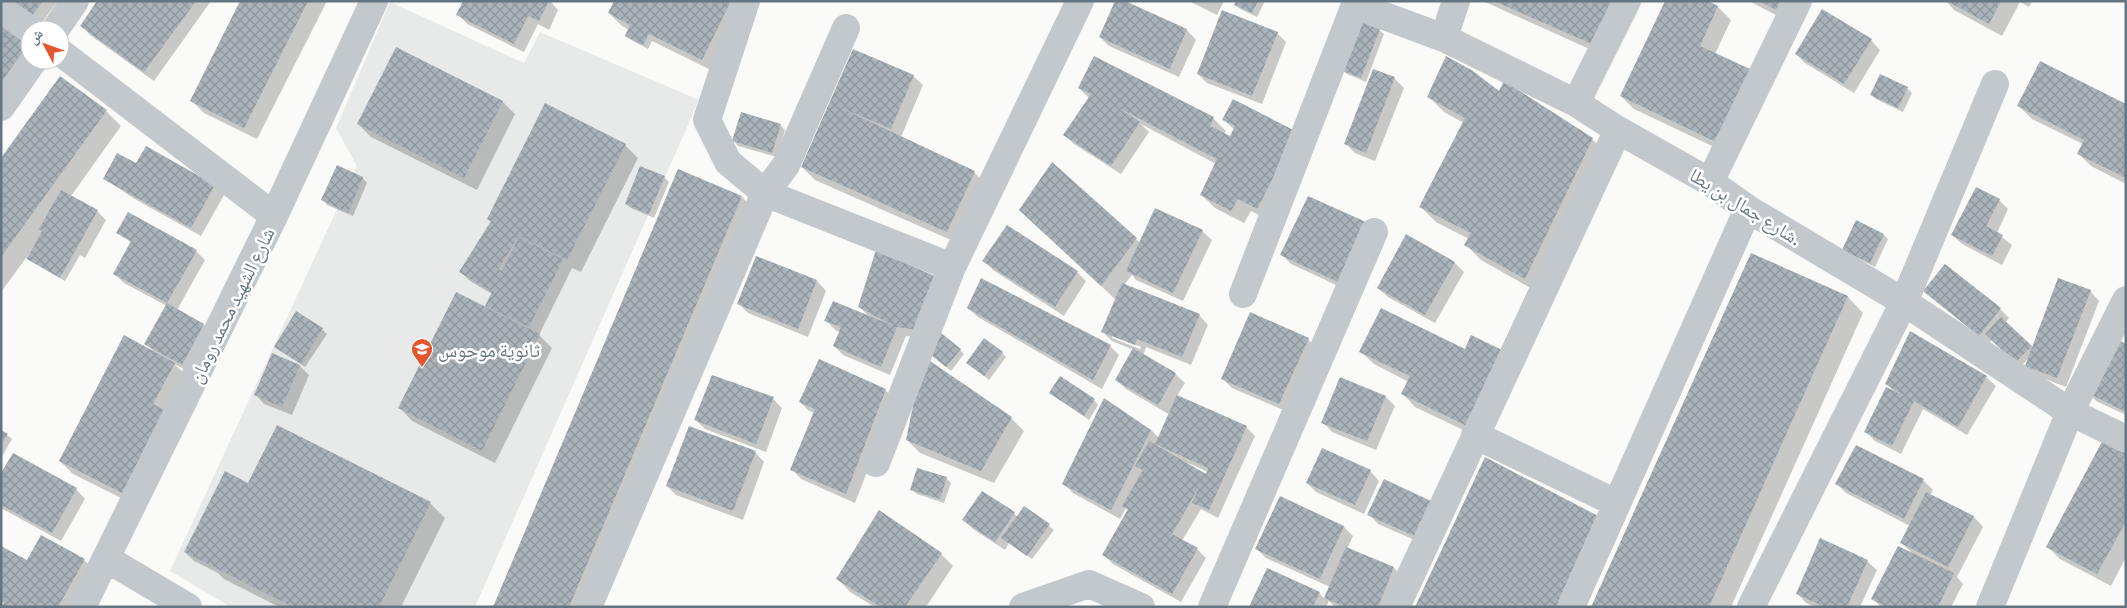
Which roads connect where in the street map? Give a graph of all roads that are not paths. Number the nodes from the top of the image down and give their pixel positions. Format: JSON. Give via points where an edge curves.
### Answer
{"nodes":[{"id":1,"x":75,"y":1,"type":"edge"},
{"id":2,"x":374,"y":1,"type":"edge"},
{"id":3,"x":746,"y":1,"type":"edge"},
{"id":4,"x":1080,"y":1,"type":"edge"},
{"id":5,"x":1456,"y":1,"type":"edge"},
{"id":6,"x":1627,"y":1,"type":"edge"},
{"id":7,"x":1798,"y":1,"type":"edge"},
{"id":8,"x":1355,"y":3,"type":"edge"},
{"id":9,"x":1,"y":9,"type":"edge"},
{"id":10,"x":62,"y":20,"type":"edge"},
{"id":11,"x":20,"y":23,"type":"edge"},
{"id":12,"x":846,"y":28,"type":"dead end"},
{"id":13,"x":1444,"y":38,"type":"junction"},
{"id":14,"x":70,"y":60,"type":"edge"},
{"id":15,"x":27,"y":70,"type":"edge"},
{"id":16,"x":1995,"y":84,"type":"dead end"},
{"id":17,"x":1576,"y":103,"type":"junction"},
{"id":18,"x":1,"y":107,"type":"edge"},
{"id":19,"x":1618,"y":130,"type":"junction"},
{"id":20,"x":1710,"y":182,"type":"junction"},
{"id":21,"x":765,"y":194,"type":"junction"},
{"id":22,"x":1748,"y":209,"type":"junction"},
{"id":23,"x":274,"y":216,"type":"junction"},
{"id":24,"x":1374,"y":232,"type":"dead end"},
{"id":25,"x":952,"y":267,"type":"junction"},
{"id":26,"x":1243,"y":294,"type":"dead end"},
{"id":27,"x":2126,"y":300,"type":"edge"},
{"id":28,"x":1904,"y":302,"type":"junction"},
{"id":29,"x":2070,"y":412,"type":"junction"},
{"id":30,"x":1475,"y":435,"type":"junction"},
{"id":31,"x":2126,"y":440,"type":"edge"},
{"id":32,"x":876,"y":463,"type":"dead end"},
{"id":33,"x":1616,"y":504,"type":"junction"},
{"id":34,"x":107,"y":559,"type":"junction"},
{"id":35,"x":82,"y":607,"type":"edge"},
{"id":36,"x":188,"y":607,"type":"edge"},
{"id":37,"x":588,"y":607,"type":"edge"},
{"id":38,"x":1023,"y":607,"type":"edge"},
{"id":39,"x":1141,"y":607,"type":"edge"},
{"id":40,"x":1212,"y":607,"type":"edge"},
{"id":41,"x":1396,"y":607,"type":"edge"},
{"id":42,"x":1571,"y":607,"type":"edge"},
{"id":43,"x":1751,"y":607,"type":"edge"},
{"id":44,"x":1990,"y":607,"type":"edge"}],
"edges":[{"from":1,"to":10,"type":"street"},
{"from":2,"to":23,"type":"street","name":"شارع الشهيد محمد رومان"},
{"from":3,"to":21,"type":"street","via":[[707,120],[728,162]]},
{"from":4,"to":25,"type":"street"},
{"from":5,"to":13,"type":"street"},
{"from":6,"to":17,"type":"street"},
{"from":7,"to":20,"type":"street"},
{"from":8,"to":13,"type":"street","name":"شارع جمال بن يطا."},
{"from":8,"to":26,"type":"street"},
{"from":9,"to":11,"type":"street"},
{"from":12,"to":21,"type":"street","via":[[786,165]]},
{"from":13,"to":17,"type":"street","name":"شارع جمال بن يطا."},
{"from":14,"to":23,"type":"street"},
{"from":15,"to":18,"type":"street"},
{"from":16,"to":28,"type":"street"},
{"from":17,"to":19,"type":"street","name":"شارع جمال بن يطا."},
{"from":19,"to":20,"type":"street","name":"شارع جمال بن يطا."},
{"from":19,"to":30,"type":"street"},
{"from":20,"to":22,"type":"street","name":"شارع جمال بن يطا."},
{"from":21,"to":25,"type":"street"},
{"from":21,"to":37,"type":"street"},
{"from":22,"to":28,"type":"street","name":"شارع جمال بن يطا."},
{"from":22,"to":33,"type":"street"},
{"from":23,"to":34,"type":"street","name":"شارع الشهيد محمد رومان"},
{"from":24,"to":40,"type":"street"},
{"from":25,"to":32,"type":"street"},
{"from":27,"to":29,"type":"street"},
{"from":28,"to":29,"type":"street","name":"شارع جمال بن يطا."},
{"from":28,"to":43,"type":"street"},
{"from":29,"to":31,"type":"street","name":"شارع جمال بن يطا."},
{"from":29,"to":44,"type":"street"},
{"from":30,"to":33,"type":"street"},
{"from":30,"to":41,"type":"street"},
{"from":33,"to":42,"type":"street"},
{"from":34,"to":35,"type":"street","name":"شارع الشهيد محمد رومان"},
{"from":34,"to":36,"type":"street"},
{"from":38,"to":39,"type":"street","via":[[1089,584]]}]}
